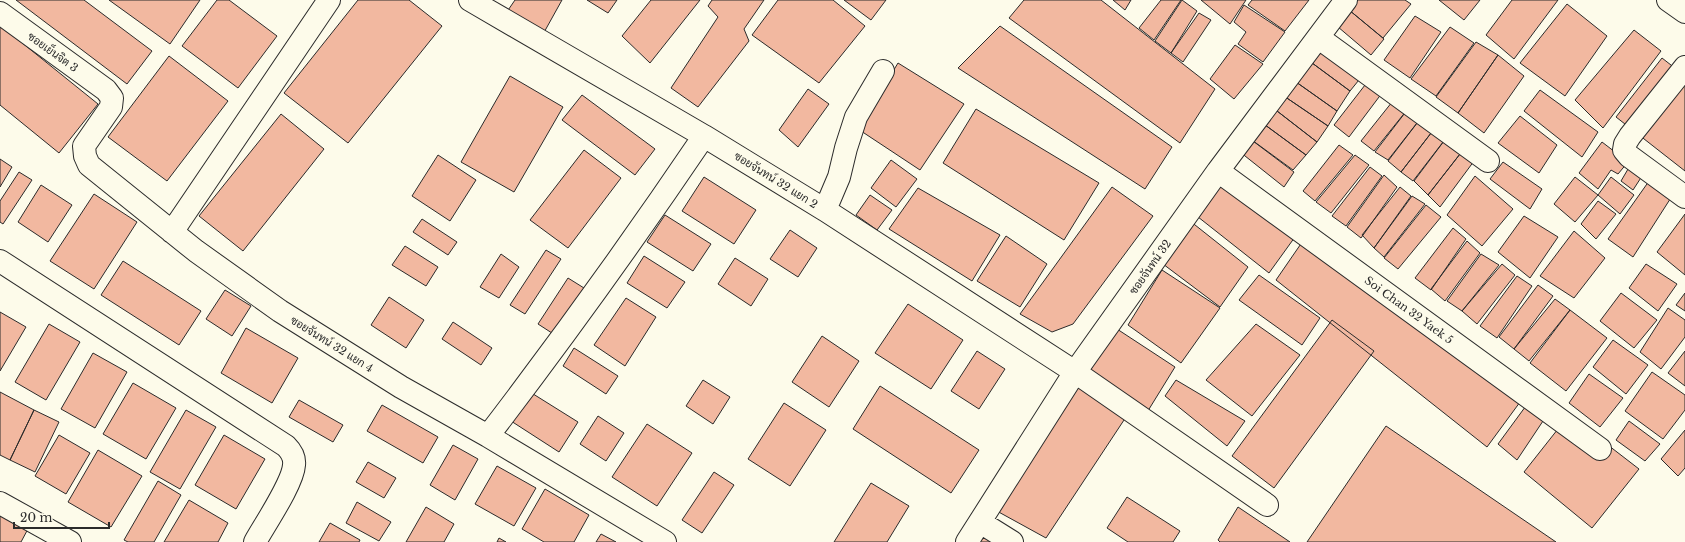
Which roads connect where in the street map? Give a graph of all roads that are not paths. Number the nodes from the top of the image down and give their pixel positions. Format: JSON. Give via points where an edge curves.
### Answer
{"nodes":[{"id":1,"x":329,"y":0,"type":"edge"},
{"id":2,"x":470,"y":0,"type":"edge"},
{"id":3,"x":1346,"y":0,"type":"edge"},
{"id":4,"x":1668,"y":0,"type":"edge"},
{"id":5,"x":1685,"y":12,"type":"edge"},
{"id":6,"x":0,"y":13,"type":"edge"},
{"id":7,"x":1319,"y":38,"type":"junction"},
{"id":8,"x":1685,"y":67,"type":"edge"},
{"id":9,"x":883,"y":71,"type":"dead end"},
{"id":10,"x":106,"y":90,"type":"joint"},
{"id":11,"x":704,"y":136,"type":"junction"},
{"id":12,"x":1488,"y":160,"type":"dead end"},
{"id":13,"x":1218,"y":171,"type":"junction"},
{"id":14,"x":1685,"y":197,"type":"edge"},
{"id":15,"x":825,"y":210,"type":"junction"},
{"id":16,"x":172,"y":232,"type":"junction"},
{"id":17,"x":0,"y":261,"type":"edge"},
{"id":18,"x":1075,"y":372,"type":"junction"},
{"id":19,"x":488,"y":436,"type":"junction"},
{"id":20,"x":1600,"y":449,"type":"dead end"},
{"id":21,"x":0,"y":503,"type":"edge"},
{"id":22,"x":1267,"y":505,"type":"dead end"},
{"id":23,"x":980,"y":522,"type":"junction"},
{"id":24,"x":70,"y":542,"type":"edge"},
{"id":25,"x":255,"y":542,"type":"edge"},
{"id":26,"x":666,"y":542,"type":"edge"},
{"id":27,"x":966,"y":542,"type":"edge"},
{"id":28,"x":1012,"y":542,"type":"edge"}],
"edges":[{"from":1,"to":16,"type":"street"},
{"from":2,"to":11,"type":"street","name":"ซอยจันทน์ 32 แยก 2"},
{"from":3,"to":7,"type":"street","name":"ซอยจันทน์ 32"},
{"from":4,"to":5,"type":"street"},
{"from":6,"to":10,"type":"street","name":"ซอยเย็นจิต 3"},
{"from":7,"to":12,"type":"street"},
{"from":7,"to":13,"type":"street","name":"ซอยจันทน์ 32"},
{"from":8,"to":14,"type":"street","via":[[1630,136],[1624,150]]},
{"from":9,"to":15,"type":"street","via":[[856,117],[839,177]]},
{"from":10,"to":16,"type":"street","name":"ซอยจันทน์ 32 แยก 4","via":[[112,98],[111,107],[84,146],[84,156],[89,165]]},
{"from":11,"to":15,"type":"street","name":"ซอยจันทน์ 32 แยก 2"},
{"from":11,"to":19,"type":"street","via":[[636,237]]},
{"from":13,"to":18,"type":"street","name":"ซอยจันทน์ 32"},
{"from":13,"to":20,"type":"street","name":"Soi Chan 32 Yaek 5"},
{"from":15,"to":18,"type":"street","name":"ซอยจันทน์ 32 แยก 2"},
{"from":16,"to":19,"type":"street","name":"ซอยจันทน์ 32 แยก 4","via":[[280,312],[401,387]]},
{"from":17,"to":25,"type":"street","via":[[286,446],[292,453],[295,464],[292,476]]},
{"from":18,"to":22,"type":"street","name":"ซอยจันทน์ 32 แยก 2"},
{"from":18,"to":23,"type":"street","name":"ซอยจันทน์ 32"},
{"from":19,"to":26,"type":"street","name":"ซอยจันทน์ 32 แยก 4"},
{"from":21,"to":24,"type":"street"},
{"from":23,"to":27,"type":"street","name":"ซอยจันทน์ 32"},
{"from":23,"to":28,"type":"street"}]}
